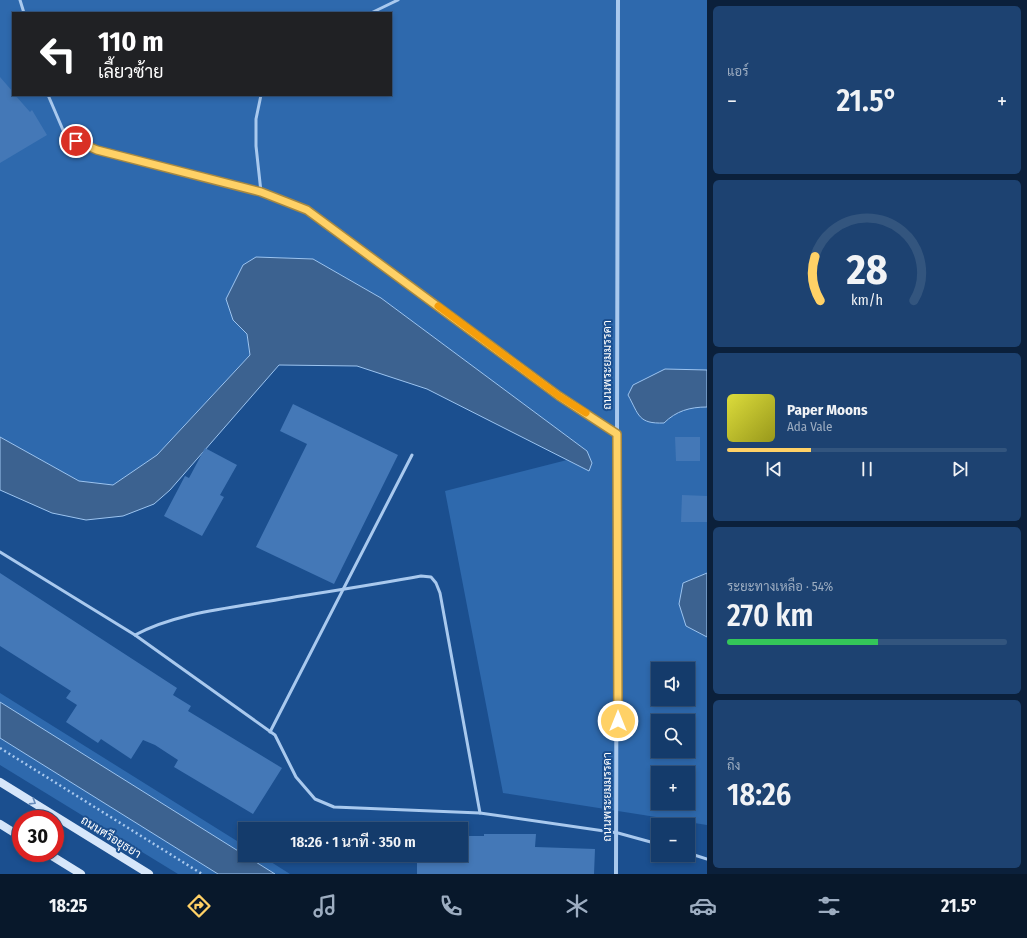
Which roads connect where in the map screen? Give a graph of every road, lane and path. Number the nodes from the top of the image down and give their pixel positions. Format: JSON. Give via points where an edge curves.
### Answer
{"nodes":[{"id":1,"x":20,"y":0,"type":"edge"},
{"id":2,"x":398,"y":0,"type":"edge"},
{"id":3,"x":618,"y":0,"type":"edge"},
{"id":4,"x":24,"y":12,"type":"edge"},
{"id":5,"x":374,"y":12,"type":"edge"},
{"id":6,"x":48,"y":96,"type":"edge"},
{"id":7,"x":261,"y":96,"type":"edge"},
{"id":8,"x":261,"y":192,"type":"junction"},
{"id":9,"x":617,"y":434,"type":"junction"},
{"id":10,"x":412,"y":455,"type":"dead end"},
{"id":11,"x":0,"y":552,"type":"edge"},
{"id":12,"x":344,"y":589,"type":"junction"},
{"id":13,"x":135,"y":635,"type":"junction"},
{"id":14,"x":270,"y":732,"type":"junction"},
{"id":15,"x":0,"y":748,"type":"edge"},
{"id":16,"x":0,"y":782,"type":"edge"},
{"id":17,"x":480,"y":813,"type":"junction"},
{"id":18,"x":0,"y":824,"type":"edge"},
{"id":19,"x":12,"y":831,"type":"edge"},
{"id":20,"x":618,"y":833,"type":"junction"},
{"id":21,"x":651,"y":842,"type":"edge"},
{"id":22,"x":695,"y":855,"type":"edge"},
{"id":23,"x":707,"y":859,"type":"edge"},
{"id":24,"x":62,"y":862,"type":"edge"},
{"id":25,"x":81,"y":874,"type":"edge"},
{"id":26,"x":148,"y":874,"type":"edge"},
{"id":27,"x":202,"y":874,"type":"edge"},
{"id":28,"x":616,"y":874,"type":"edge"}],
"edges":[{"from":1,"to":4,"type":"lane"},
{"from":2,"to":5,"type":"lane"},
{"from":3,"to":9,"type":"street","name":"ถนนพระยมมรรคา"},
{"from":6,"to":8,"type":"lane","via":[[66,137],[97,150]]},
{"from":7,"to":8,"type":"lane","via":[[256,132]]},
{"from":8,"to":9,"type":"lane","via":[[307,210],[559,396]]},
{"from":9,"to":20,"type":"street","name":"ถนนพระยมมรรคา"},
{"from":10,"to":12,"type":"lane"},
{"from":11,"to":13,"type":"lane"},
{"from":12,"to":13,"type":"lane","via":[[177,618]]},
{"from":12,"to":14,"type":"lane"},
{"from":12,"to":17,"type":"lane","via":[[421,576],[432,577],[436,583]]},
{"from":13,"to":14,"type":"lane"},
{"from":14,"to":17,"type":"lane","via":[[275,735],[296,777],[315,799],[334,807]]},
{"from":15,"to":27,"type":"path"},
{"from":16,"to":26,"type":"main road","name":"ถนนศรีอยุธยา","one_way":true},
{"from":17,"to":20,"type":"lane"},
{"from":18,"to":19,"type":"main road"},
{"from":20,"to":21,"type":"lane"},
{"from":20,"to":28,"type":"street","name":"ถนนพระยมมรรคา"},
{"from":22,"to":23,"type":"lane"},
{"from":24,"to":25,"type":"main road"}]}
